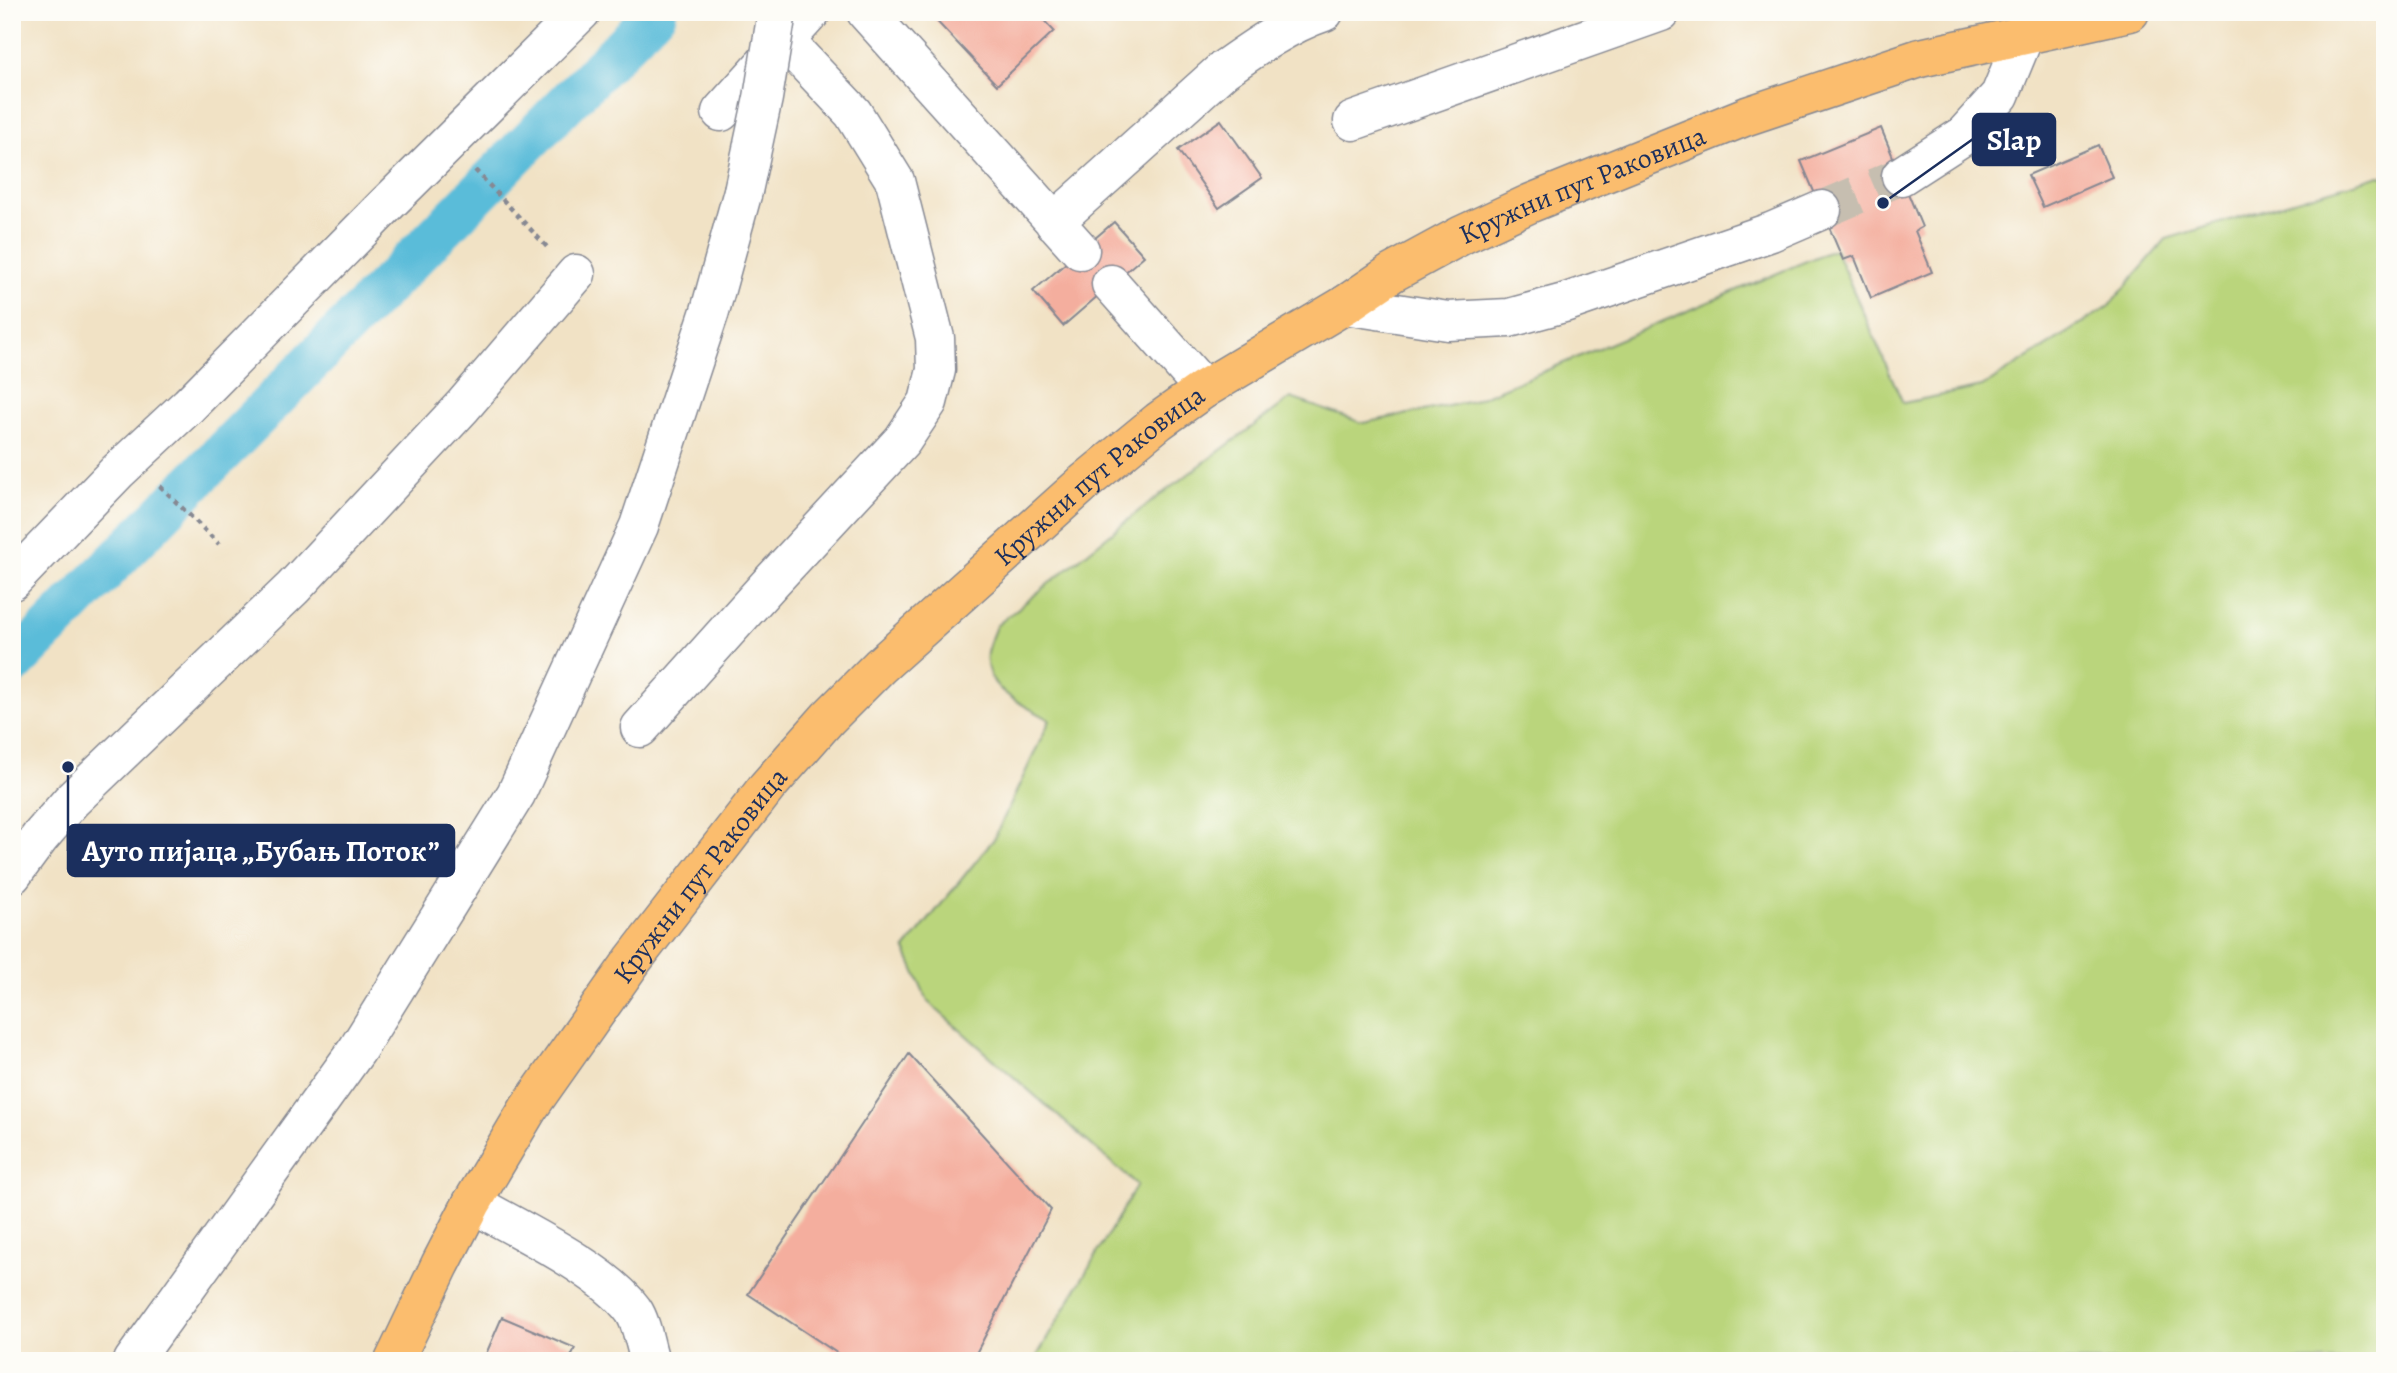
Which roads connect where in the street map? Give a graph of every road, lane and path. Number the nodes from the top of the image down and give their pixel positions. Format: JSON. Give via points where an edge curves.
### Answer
{"nodes":[{"id":1,"x":581,"y":12,"type":"edge"},
{"id":2,"x":811,"y":12,"type":"edge"},
{"id":3,"x":866,"y":12,"type":"edge"},
{"id":4,"x":1324,"y":12,"type":"edge"},
{"id":5,"x":1661,"y":12,"type":"edge"},
{"id":6,"x":2130,"y":12,"type":"edge"},
{"id":7,"x":2042,"y":25,"type":"edge"},
{"id":8,"x":781,"y":27,"type":"edge"},
{"id":9,"x":721,"y":112,"type":"dead end"},
{"id":10,"x":1353,"y":121,"type":"dead end"},
{"id":11,"x":467,"y":162,"type":"dead end"},
{"id":12,"x":1901,"y":176,"type":"tunnel mouth"},
{"id":13,"x":1822,"y":210,"type":"tunnel mouth"},
{"id":14,"x":1054,"y":222,"type":"junction"},
{"id":15,"x":538,"y":237,"type":"dead end"},
{"id":16,"x":1080,"y":250,"type":"dead end"},
{"id":17,"x":576,"y":274,"type":"dead end"},
{"id":18,"x":1111,"y":284,"type":"dead end"},
{"id":19,"x":1345,"y":305,"type":"junction"},
{"id":20,"x":1204,"y":389,"type":"junction"},
{"id":21,"x":160,"y":486,"type":"dead end"},
{"id":22,"x":219,"y":544,"type":"dead end"},
{"id":23,"x":12,"y":581,"type":"edge"},
{"id":24,"x":640,"y":728,"type":"dead end"},
{"id":25,"x":12,"y":875,"type":"edge"},
{"id":26,"x":472,"y":1203,"type":"junction"},
{"id":27,"x":133,"y":1361,"type":"edge"},
{"id":28,"x":394,"y":1361,"type":"edge"},
{"id":29,"x":650,"y":1361,"type":"edge"}],
"edges":[{"from":1,"to":23,"type":"street"},
{"from":2,"to":8,"type":"street"},
{"from":3,"to":14,"type":"street"},
{"from":4,"to":14,"type":"street","via":[[1223,70]]},
{"from":5,"to":10,"type":"street"},
{"from":6,"to":7,"type":"main road","name":"Кружни пут Раковица"},
{"from":7,"to":12,"type":"street","via":[[2000,95],[1962,136]]},
{"from":7,"to":19,"type":"main road","name":"Кружни пут Раковица","via":[[1920,58],[1634,160],[1462,235]]},
{"from":8,"to":9,"type":"street"},
{"from":8,"to":24,"type":"street","via":[[853,113],[895,181],[935,338],[936,370],[928,402],[902,441]]},
{"from":8,"to":27,"type":"street","bridge":true,"via":[[710,311],[639,526],[516,794],[356,1050]]},
{"from":11,"to":15,"type":"path"},
{"from":13,"to":19,"type":"street","via":[[1564,303],[1510,317],[1448,321]]},
{"from":14,"to":16,"type":"street"},
{"from":17,"to":25,"type":"street","via":[[463,406],[293,588],[71,801]]},
{"from":18,"to":20,"type":"street"},
{"from":19,"to":20,"type":"main road","name":"Кружни пут Раковица"},
{"from":20,"to":26,"type":"main road","name":"Кружни пут Раковица","via":[[1086,481],[828,718],[767,787],[633,960],[528,1109]]},
{"from":21,"to":22,"type":"path"},
{"from":26,"to":28,"type":"main road","name":"Кружни пут Раковица"},
{"from":26,"to":29,"type":"street","via":[[572,1260],[614,1290],[634,1312]]}]}
